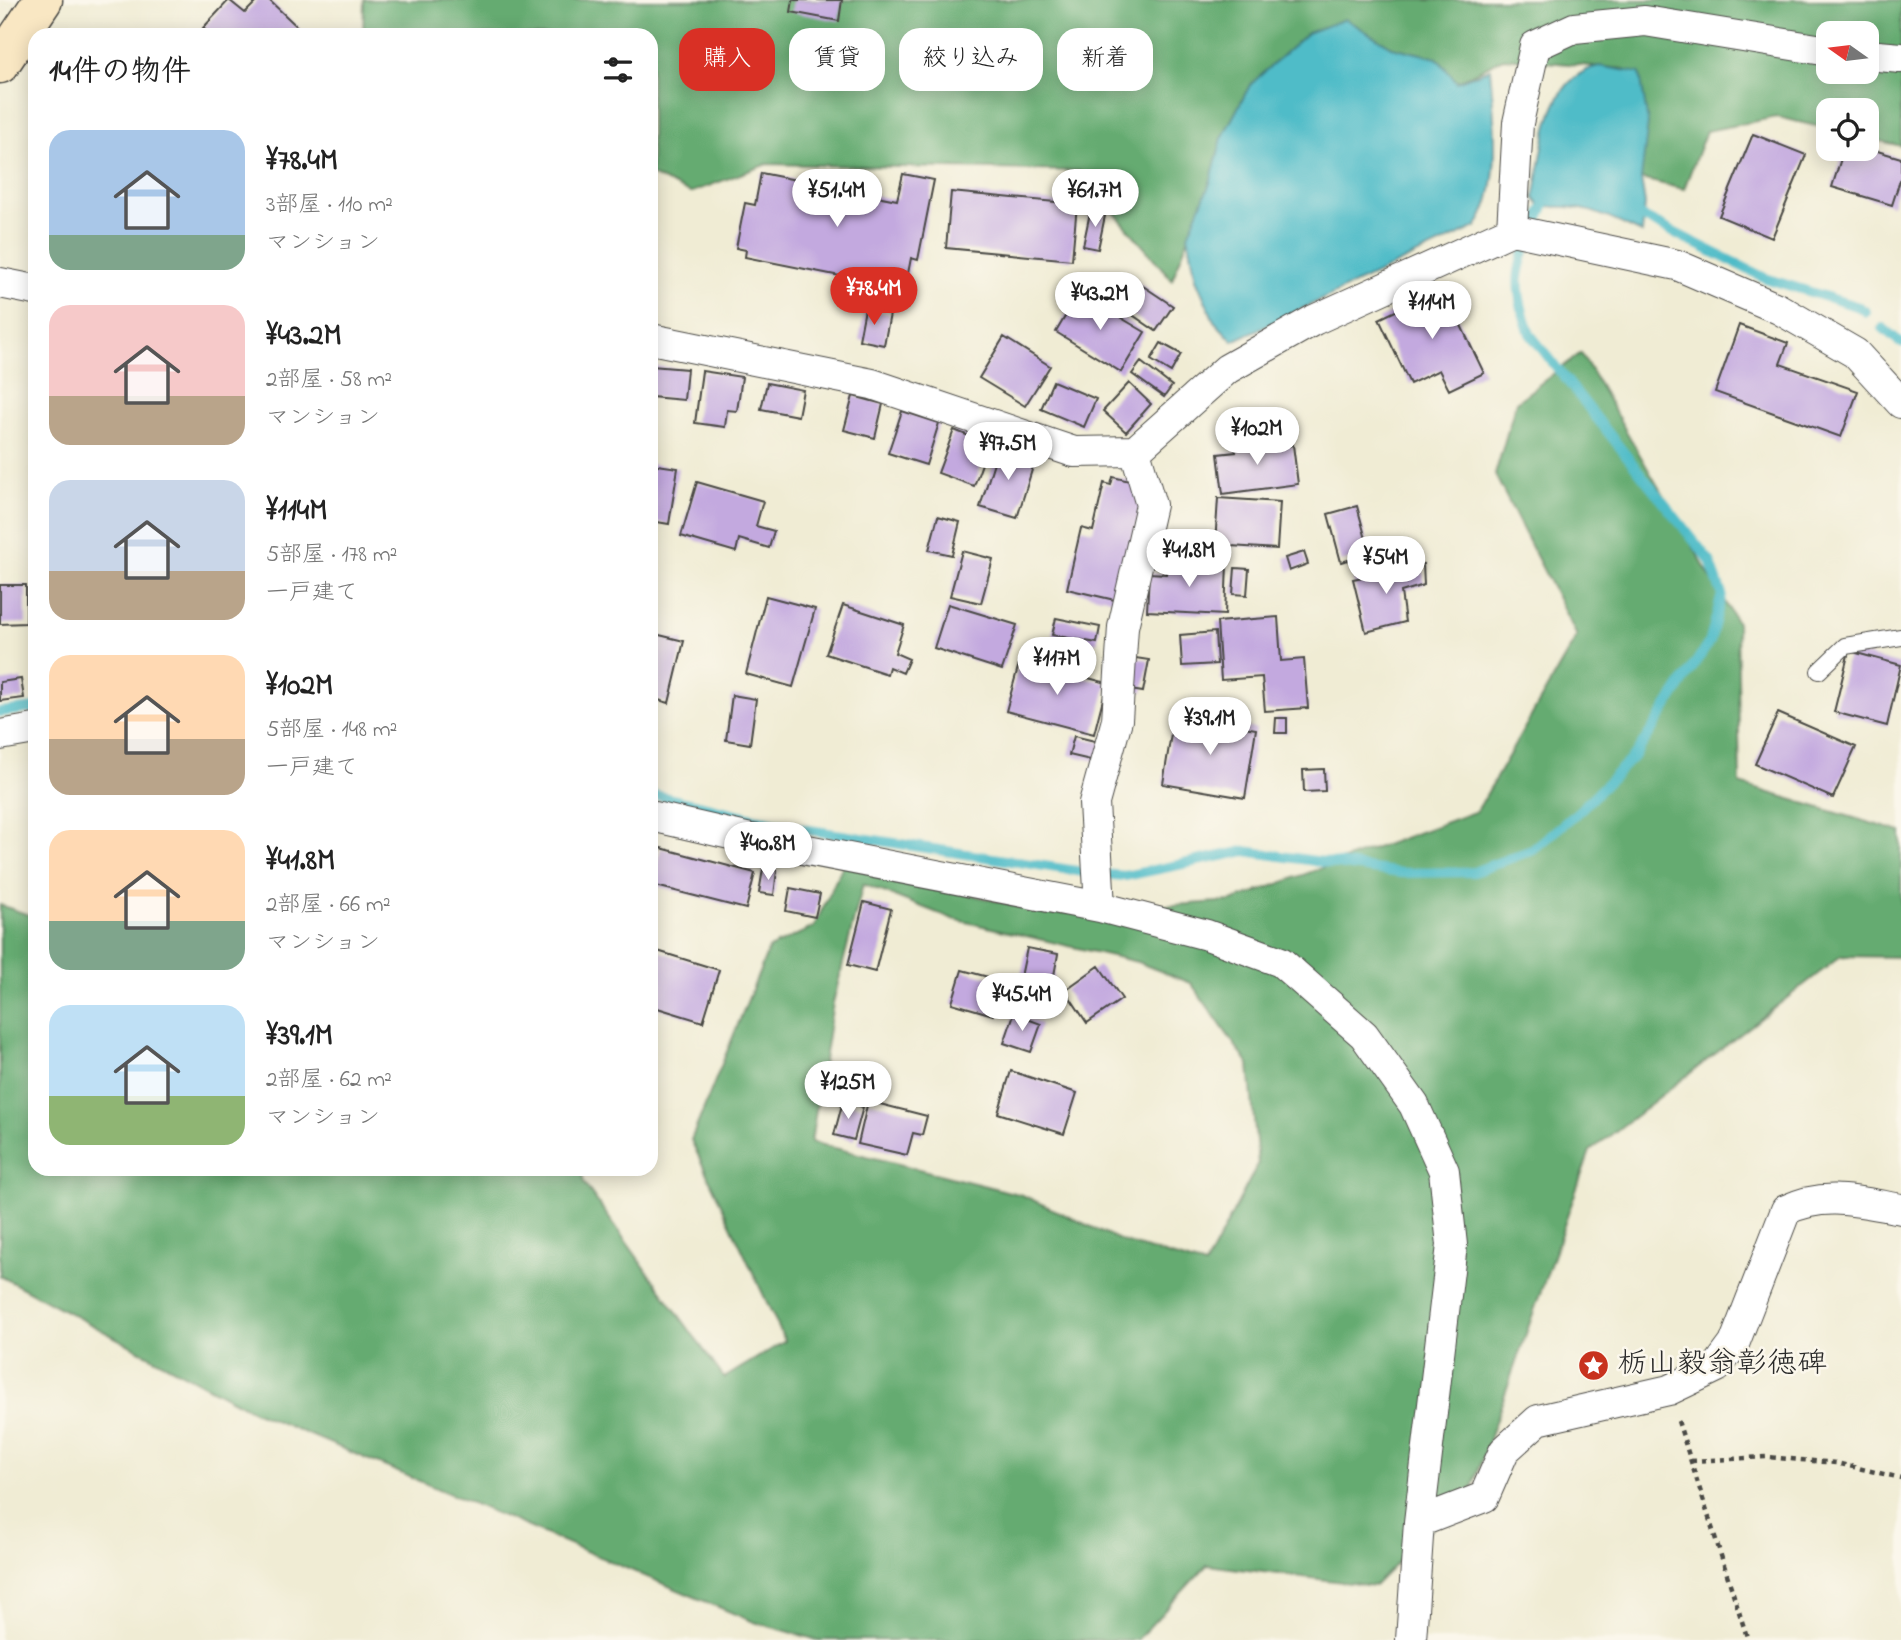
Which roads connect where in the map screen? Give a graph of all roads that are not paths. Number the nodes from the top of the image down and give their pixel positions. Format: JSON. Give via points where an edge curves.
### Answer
{"nodes":[{"id":1,"x":43,"y":0,"type":"edge"},
{"id":2,"x":1816,"y":49,"type":"edge"},
{"id":3,"x":1880,"y":56,"type":"edge"},
{"id":4,"x":1901,"y":58,"type":"edge"},
{"id":5,"x":0,"y":64,"type":"edge"},
{"id":6,"x":1512,"y":230,"type":"junction"},
{"id":7,"x":0,"y":283,"type":"edge"},
{"id":8,"x":28,"y":289,"type":"edge"},
{"id":9,"x":658,"y":341,"type":"edge"},
{"id":10,"x":1901,"y":403,"type":"edge"},
{"id":11,"x":1135,"y":451,"type":"junction"},
{"id":12,"x":1901,"y":637,"type":"edge"},
{"id":13,"x":1819,"y":671,"type":"dead end"},
{"id":14,"x":28,"y":730,"type":"edge"},
{"id":15,"x":0,"y":735,"type":"edge"},
{"id":16,"x":658,"y":818,"type":"edge"},
{"id":17,"x":1099,"y":896,"type":"junction"},
{"id":18,"x":1901,"y":1209,"type":"edge"},
{"id":19,"x":1419,"y":1522,"type":"junction"},
{"id":20,"x":1411,"y":1640,"type":"edge"}],
"edges":[{"from":1,"to":5,"type":"street"},
{"from":2,"to":6,"type":"street","via":[[1646,21],[1574,28],[1535,46],[1518,123]]},
{"from":3,"to":4,"type":"street"},
{"from":6,"to":10,"type":"street","via":[[1677,264],[1779,309],[1855,353]]},
{"from":6,"to":11,"type":"street","via":[[1314,320],[1227,369]]},
{"from":7,"to":8,"type":"street"},
{"from":9,"to":11,"type":"street","via":[[872,384],[1074,452]]},
{"from":11,"to":17,"type":"street","via":[[1151,505],[1123,627],[1117,720],[1094,803]]},
{"from":12,"to":13,"type":"lane","via":[[1844,646]]},
{"from":14,"to":15,"type":"street"},
{"from":16,"to":17,"type":"street","via":[[751,839]]},
{"from":17,"to":19,"type":"street","via":[[1281,962],[1364,1035],[1414,1105],[1444,1171],[1452,1245]]},
{"from":18,"to":19,"type":"street","via":[[1832,1197],[1804,1201],[1786,1210],[1734,1344],[1717,1367],[1668,1390],[1538,1420],[1504,1451],[1484,1497]]},
{"from":19,"to":20,"type":"street"}]}
